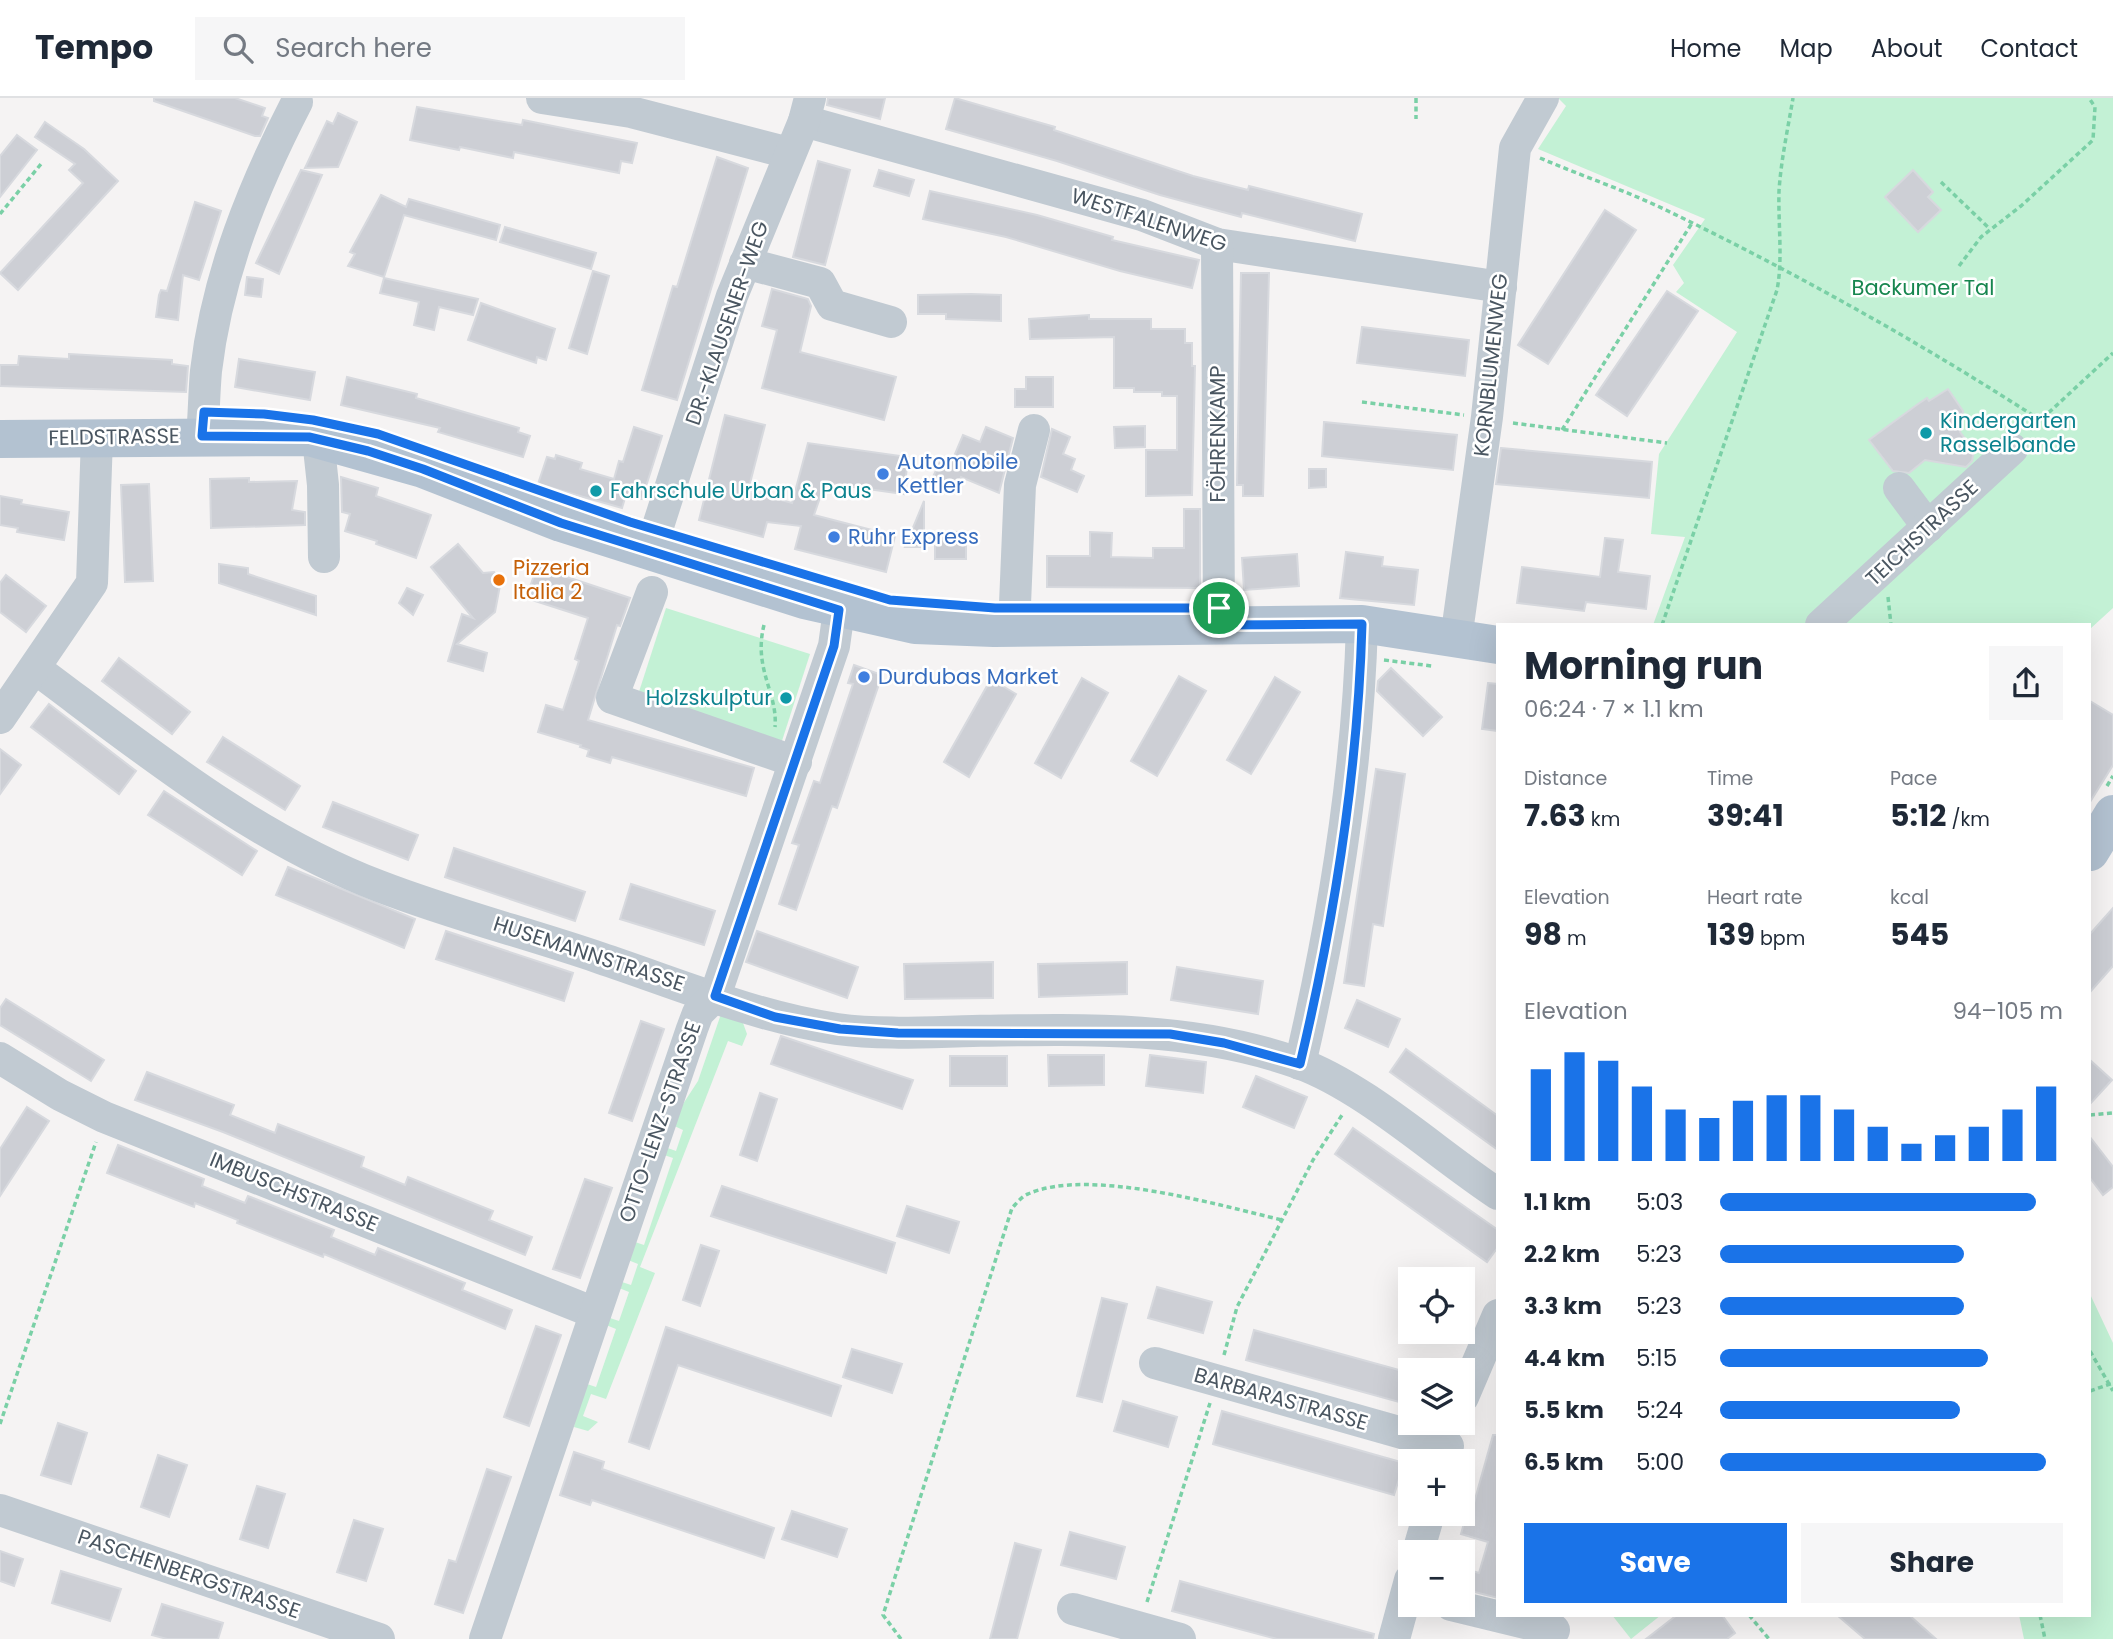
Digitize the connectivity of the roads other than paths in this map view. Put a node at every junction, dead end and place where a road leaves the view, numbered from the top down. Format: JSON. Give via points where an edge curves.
{"nodes":[{"id":1,"x":542,"y":98,"type":"edge"},
{"id":2,"x":1543,"y":98,"type":"edge"},
{"id":3,"x":298,"y":99,"type":"edge"},
{"id":4,"x":807,"y":110,"type":"edge"},
{"id":5,"x":789,"y":153,"type":"junction"},
{"id":6,"x":1217,"y":244,"type":"junction"},
{"id":7,"x":745,"y":263,"type":"junction"},
{"id":8,"x":1501,"y":287,"type":"junction"},
{"id":9,"x":891,"y":322,"type":"dead end"},
{"id":10,"x":1034,"y":430,"type":"dead end"},
{"id":11,"x":97,"y":436,"type":"junction"},
{"id":12,"x":202,"y":436,"type":"junction"},
{"id":13,"x":0,"y":439,"type":"edge"},
{"id":14,"x":318,"y":439,"type":"junction"},
{"id":15,"x":2012,"y":449,"type":"road end"},
{"id":16,"x":1899,"y":488,"type":"dead end"},
{"id":17,"x":1928,"y":527,"type":"junction"},
{"id":18,"x":650,"y":551,"type":"junction"},
{"id":19,"x":324,"y":557,"type":"dead end"},
{"id":20,"x":652,"y":592,"type":"dead end"},
{"id":21,"x":839,"y":610,"type":"junction"},
{"id":22,"x":1823,"y":623,"type":"edge"},
{"id":23,"x":1362,"y":624,"type":"junction"},
{"id":24,"x":1219,"y":625,"type":"junction"},
{"id":25,"x":1014,"y":628,"type":"junction"},
{"id":26,"x":1496,"y":645,"type":"edge"},
{"id":27,"x":1447,"y":653,"type":"junction"},
{"id":28,"x":36,"y":669,"type":"junction"},
{"id":29,"x":0,"y":718,"type":"edge"},
{"id":30,"x":784,"y":757,"type":"junction"},
{"id":31,"x":2113,"y":814,"type":"edge"},
{"id":32,"x":2091,"y":850,"type":"edge"},
{"id":33,"x":715,"y":996,"type":"junction"},
{"id":34,"x":0,"y":1058,"type":"edge"},
{"id":35,"x":1300,"y":1064,"type":"junction"},
{"id":36,"x":1496,"y":1193,"type":"edge"},
{"id":37,"x":595,"y":1313,"type":"junction"},
{"id":38,"x":1496,"y":1320,"type":"edge"},
{"id":39,"x":1155,"y":1363,"type":"dead end"},
{"id":40,"x":1475,"y":1369,"type":"edge"},
{"id":41,"x":1449,"y":1443,"type":"edge"},
{"id":42,"x":0,"y":1510,"type":"edge"},
{"id":43,"x":1073,"y":1609,"type":"dead end"},
{"id":44,"x":1475,"y":1611,"type":"edge"},
{"id":45,"x":1496,"y":1616,"type":"edge"},
{"id":46,"x":1401,"y":1617,"type":"edge"},
{"id":47,"x":1500,"y":1617,"type":"edge"},
{"id":48,"x":1554,"y":1630,"type":"dead end"},
{"id":49,"x":379,"y":1639,"type":"edge"},
{"id":50,"x":485,"y":1639,"type":"edge"},
{"id":51,"x":1180,"y":1639,"type":"edge"},
{"id":52,"x":1394,"y":1639,"type":"edge"}],
"edges":[{"from":1,"to":5,"type":"street","via":[[631,112]]},
{"from":2,"to":8,"type":"street","name":"KORNBLUMENWEG","via":[[1515,148]]},
{"from":3,"to":12,"type":"street","via":[[261,175],[232,256],[208,358]]},
{"from":4,"to":5,"type":"street","name":"DR.-KLAUSENER-WEG"},
{"from":4,"to":6,"type":"street","name":"WESTFALENWEG","via":[[1142,215]]},
{"from":5,"to":7,"type":"street","name":"DR.-KLAUSENER-WEG"},
{"from":6,"to":8,"type":"street","name":"WESTFALENWEG"},
{"from":6,"to":24,"type":"street","name":"FÖHRENKAMP"},
{"from":7,"to":9,"type":"street","via":[[820,283],[832,305]]},
{"from":7,"to":18,"type":"street","name":"DR.-KLAUSENER-WEG"},
{"from":8,"to":27,"type":"street","name":"KORNBLUMENWEG"},
{"from":10,"to":25,"type":"street","via":[[1020,485]]},
{"from":11,"to":12,"type":"main road","name":"FELDSTRASSE"},
{"from":11,"to":13,"type":"main road","name":"FELDSTRASSE"},
{"from":11,"to":28,"type":"street","via":[[92,583]]},
{"from":12,"to":14,"type":"main road","name":"FELDSTRASSE"},
{"from":14,"to":18,"type":"main road","name":"FELDSTRASSE","via":[[423,469],[561,523]]},
{"from":14,"to":19,"type":"street"},
{"from":15,"to":17,"type":"street","name":"TEICHSTRASSE"},
{"from":16,"to":17,"type":"street"},
{"from":17,"to":22,"type":"street","name":"TEICHSTRASSE"},
{"from":18,"to":21,"type":"main road","name":"FELDSTRASSE"},
{"from":20,"to":30,"type":"street","via":[[612,698]]},
{"from":21,"to":25,"type":"main road","name":"FELDSTRASSE","via":[[915,625]]},
{"from":21,"to":30,"type":"street","name":"OTTO-LENZ-STRASSE","via":[[834,646]]},
{"from":23,"to":24,"type":"main road","name":"FELDSTRASSE"},
{"from":23,"to":27,"type":"main road","name":"FELDSTRASSE"},
{"from":23,"to":35,"type":"street","via":[[1343,825],[1316,996]]},
{"from":24,"to":25,"type":"main road","name":"FELDSTRASSE"},
{"from":26,"to":27,"type":"main road","name":"FELDSTRASSE"},
{"from":28,"to":29,"type":"street"},
{"from":28,"to":33,"type":"street","name":"HUSEMANNSTRASSE","via":[[211,798],[302,851],[379,886]]},
{"from":30,"to":33,"type":"street","name":"OTTO-LENZ-STRASSE"},
{"from":31,"to":32,"type":"main road"},
{"from":33,"to":35,"type":"street","name":"HUSEMANNSTRASSE","via":[[775,1017],[840,1029],[1170,1034]]},
{"from":33,"to":37,"type":"street","name":"OTTO-LENZ-STRASSE","via":[[698,1013]]},
{"from":34,"to":37,"type":"street","name":"IMBUSCHSTRASSE","via":[[104,1117]]},
{"from":35,"to":36,"type":"street","name":"HUSEMANNSTRASSE","via":[[1382,1111]]},
{"from":37,"to":50,"type":"street","name":"OTTO-LENZ-STRASSE"},
{"from":38,"to":40,"type":"street"},
{"from":39,"to":41,"type":"street","name":"BARBARASTRASSE"},
{"from":42,"to":49,"type":"street","name":"PASCHENBERGSTRASSE"},
{"from":43,"to":51,"type":"street"},
{"from":44,"to":45,"type":"street"},
{"from":46,"to":52,"type":"street"},
{"from":47,"to":48,"type":"street"}]}
